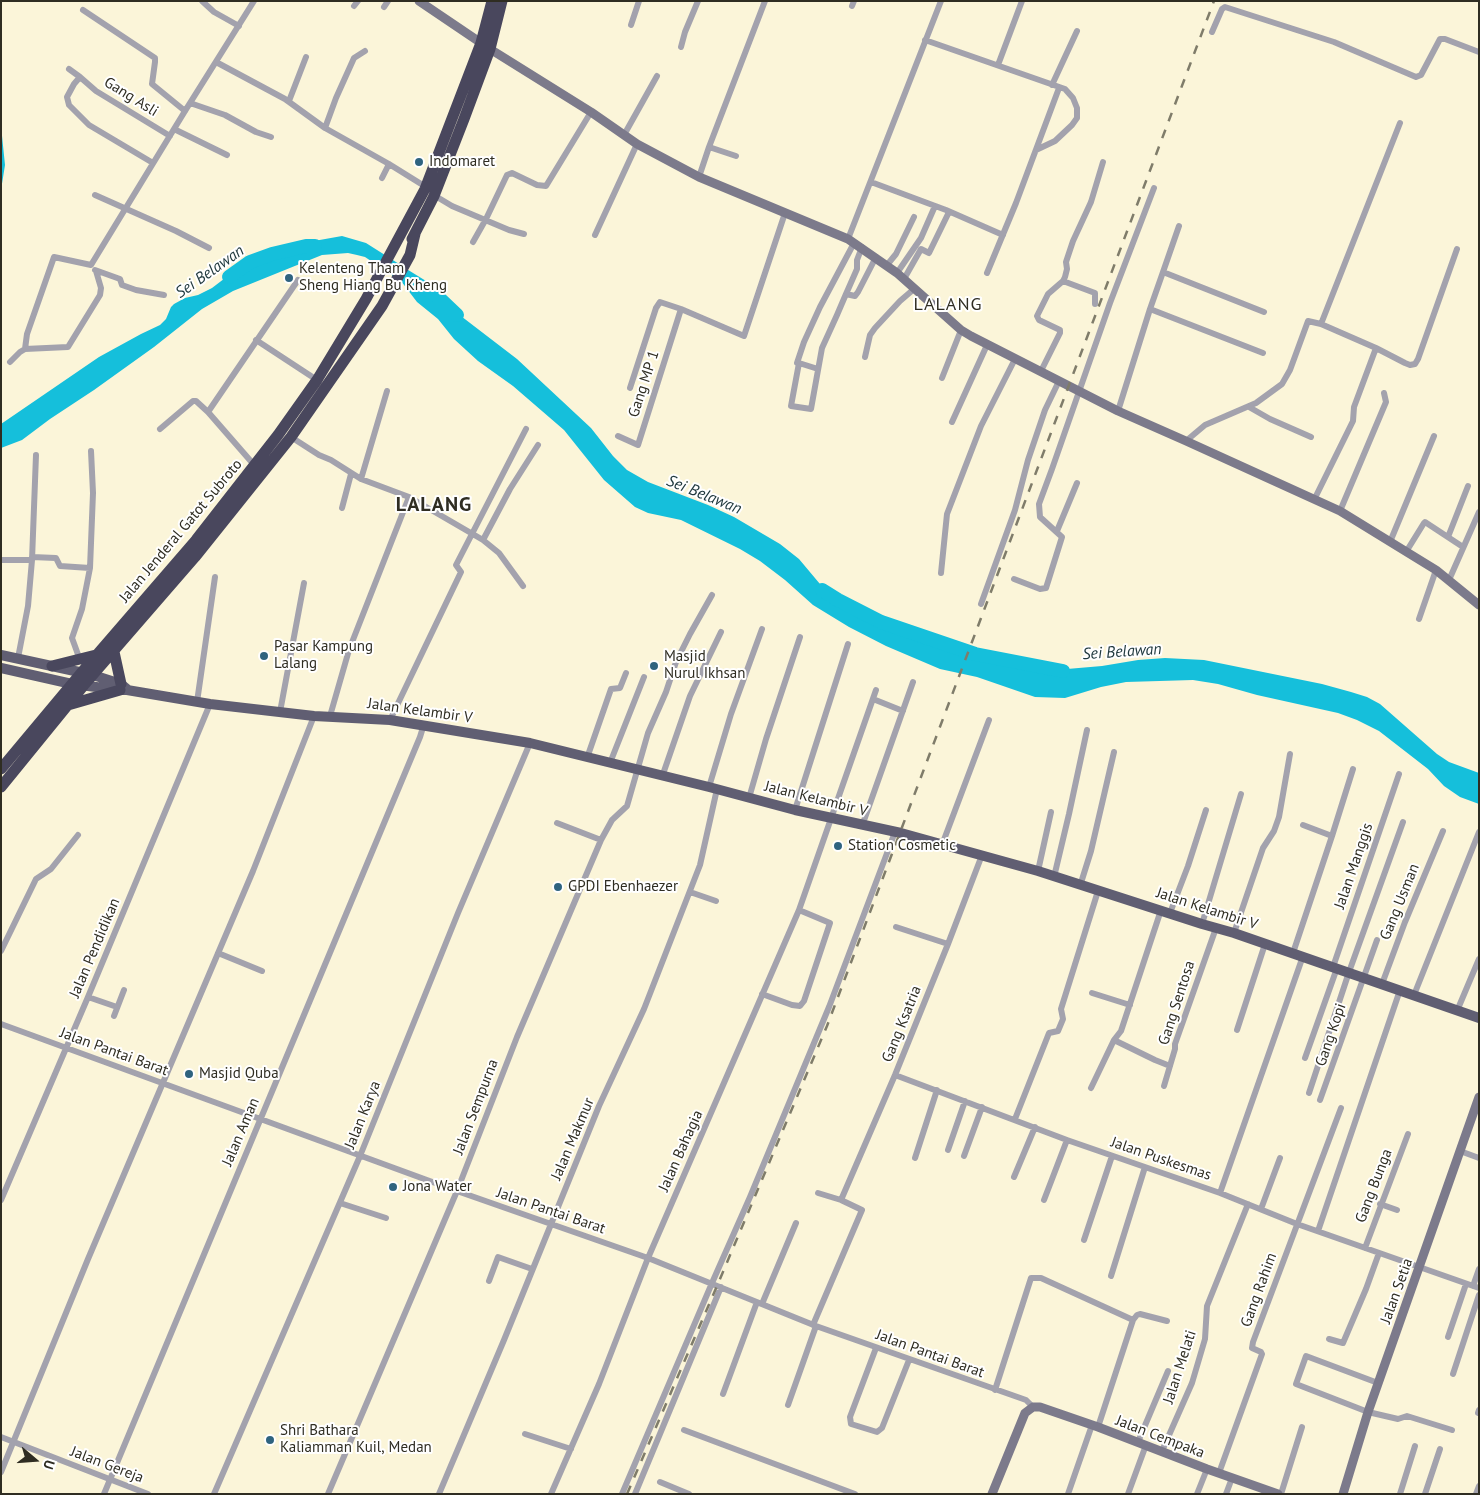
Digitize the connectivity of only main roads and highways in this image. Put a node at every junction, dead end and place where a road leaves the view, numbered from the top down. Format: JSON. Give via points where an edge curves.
{"nodes":[{"id":1,"x":492,"y":1,"type":"edge"},
{"id":2,"x":502,"y":1,"type":"edge"},
{"id":3,"x":486,"y":46,"type":"junction"},
{"id":4,"x":428,"y":191,"type":"junction"},
{"id":5,"x":404,"y":249,"type":"junction"},
{"id":6,"x":375,"y":303,"type":"junction"},
{"id":7,"x":114,"y":652,"type":"junction"},
{"id":8,"x":1,"y":655,"type":"edge"},
{"id":9,"x":52,"y":666,"type":"joint"},
{"id":10,"x":81,"y":666,"type":"junction"},
{"id":11,"x":1,"y":668,"type":"edge"},
{"id":12,"x":94,"y":675,"type":"junction"},
{"id":13,"x":72,"y":684,"type":"junction"},
{"id":14,"x":84,"y":685,"type":"junction"},
{"id":15,"x":123,"y":688,"type":"junction"},
{"id":16,"x":68,"y":705,"type":"junction"},
{"id":17,"x":1,"y":769,"type":"edge"},
{"id":18,"x":1,"y":786,"type":"edge"},
{"id":19,"x":1479,"y":1018,"type":"edge"}],
"edges":[{"from":1,"to":3,"type":"highway"},
{"from":2,"to":3,"type":"highway"},
{"from":3,"to":4,"type":"highway"},
{"from":4,"to":5,"type":"highway"},
{"from":4,"to":5,"type":"highway","via":[[415,234]]},
{"from":5,"to":6,"type":"highway"},
{"from":6,"to":7,"type":"highway","name":"Jalan Jenderal Gatot Subroto","via":[[366,327],[290,437],[195,557]]},
{"from":6,"to":10,"type":"highway","name":"Jalan Jenderal Gatot Subroto","via":[[196,540],[97,655]]},
{"from":7,"to":12,"type":"highway","name":"Jalan Jenderal Gatot Subroto"},
{"from":7,"to":15,"type":"highway"},
{"from":8,"to":9,"type":"main road"},
{"from":9,"to":10,"type":"highway"},
{"from":10,"to":12,"type":"main road","name":"Jalan Kelambir V"},
{"from":10,"to":13,"type":"highway"},
{"from":11,"to":13,"type":"main road","name":"Jalan Kelambir V"},
{"from":12,"to":14,"type":"highway","name":"Jalan Jenderal Gatot Subroto"},
{"from":12,"to":15,"type":"main road","name":"Jalan Kelambir V"},
{"from":13,"to":14,"type":"main road","name":"Jalan Kelambir V"},
{"from":13,"to":17,"type":"highway"},
{"from":14,"to":15,"type":"main road","name":"Jalan Kelambir V"},
{"from":14,"to":16,"type":"highway","name":"Jalan Jenderal Gatot Subroto"},
{"from":15,"to":16,"type":"highway"},
{"from":15,"to":19,"type":"main road","name":"Jalan Kelambir V","via":[[210,704],[424,724],[530,743],[637,769],[895,832],[1038,871],[1234,933]]},
{"from":16,"to":18,"type":"highway","name":"Jalan Jenderal Gatot Subroto"}]}
